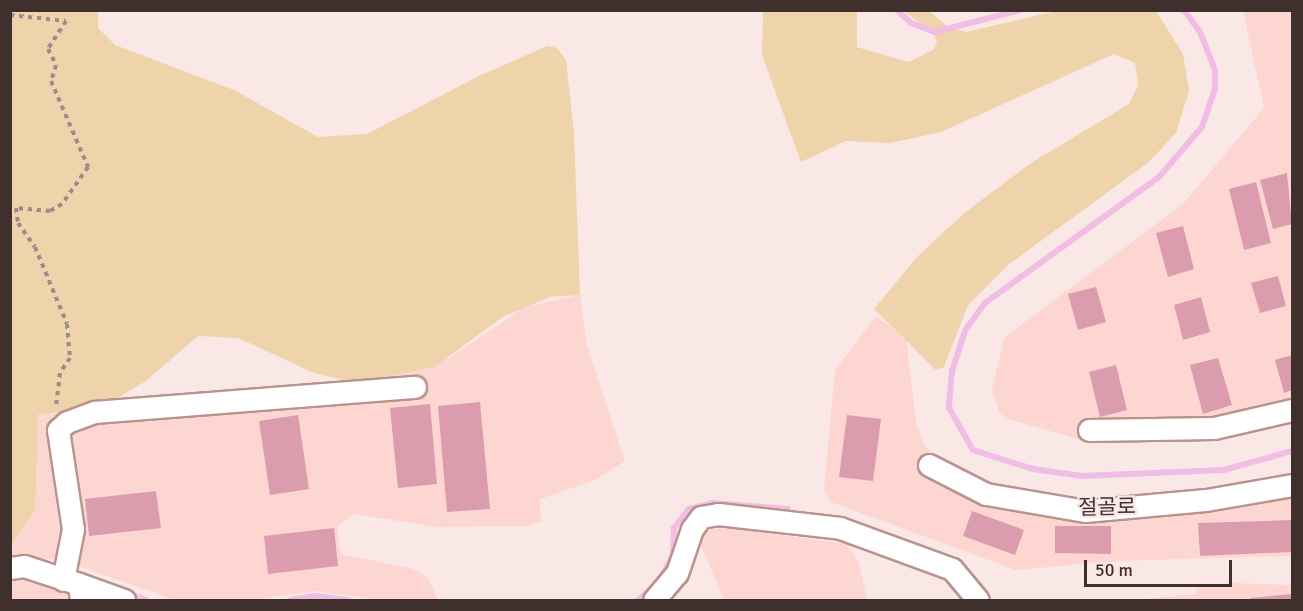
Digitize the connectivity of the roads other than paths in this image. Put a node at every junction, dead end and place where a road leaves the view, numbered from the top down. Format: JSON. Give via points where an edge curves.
{"nodes":[{"id":1,"x":415,"y":387,"type":"dead end"},
{"id":2,"x":1293,"y":410,"type":"edge"},
{"id":3,"x":1089,"y":430,"type":"dead end"},
{"id":4,"x":929,"y":465,"type":"dead end"},
{"id":5,"x":1293,"y":485,"type":"edge"},
{"id":6,"x":10,"y":568,"type":"edge"},
{"id":7,"x":74,"y":588,"type":"edge"},
{"id":8,"x":124,"y":600,"type":"edge"},
{"id":9,"x":654,"y":600,"type":"edge"},
{"id":10,"x":978,"y":600,"type":"edge"}],
"edges":[{"from":1,"to":7,"type":"lane","via":[[95,412],[58,430],[74,529]]},
{"from":2,"to":3,"type":"lane","via":[[1214,428]]},
{"from":4,"to":5,"type":"lane","name":"절골로","via":[[986,494],[1085,511],[1206,501]]},
{"from":6,"to":7,"type":"lane","via":[[24,566]]},
{"from":7,"to":8,"type":"lane"},
{"from":9,"to":10,"type":"lane","via":[[677,573],[701,517],[813,524],[952,569]]}]}
